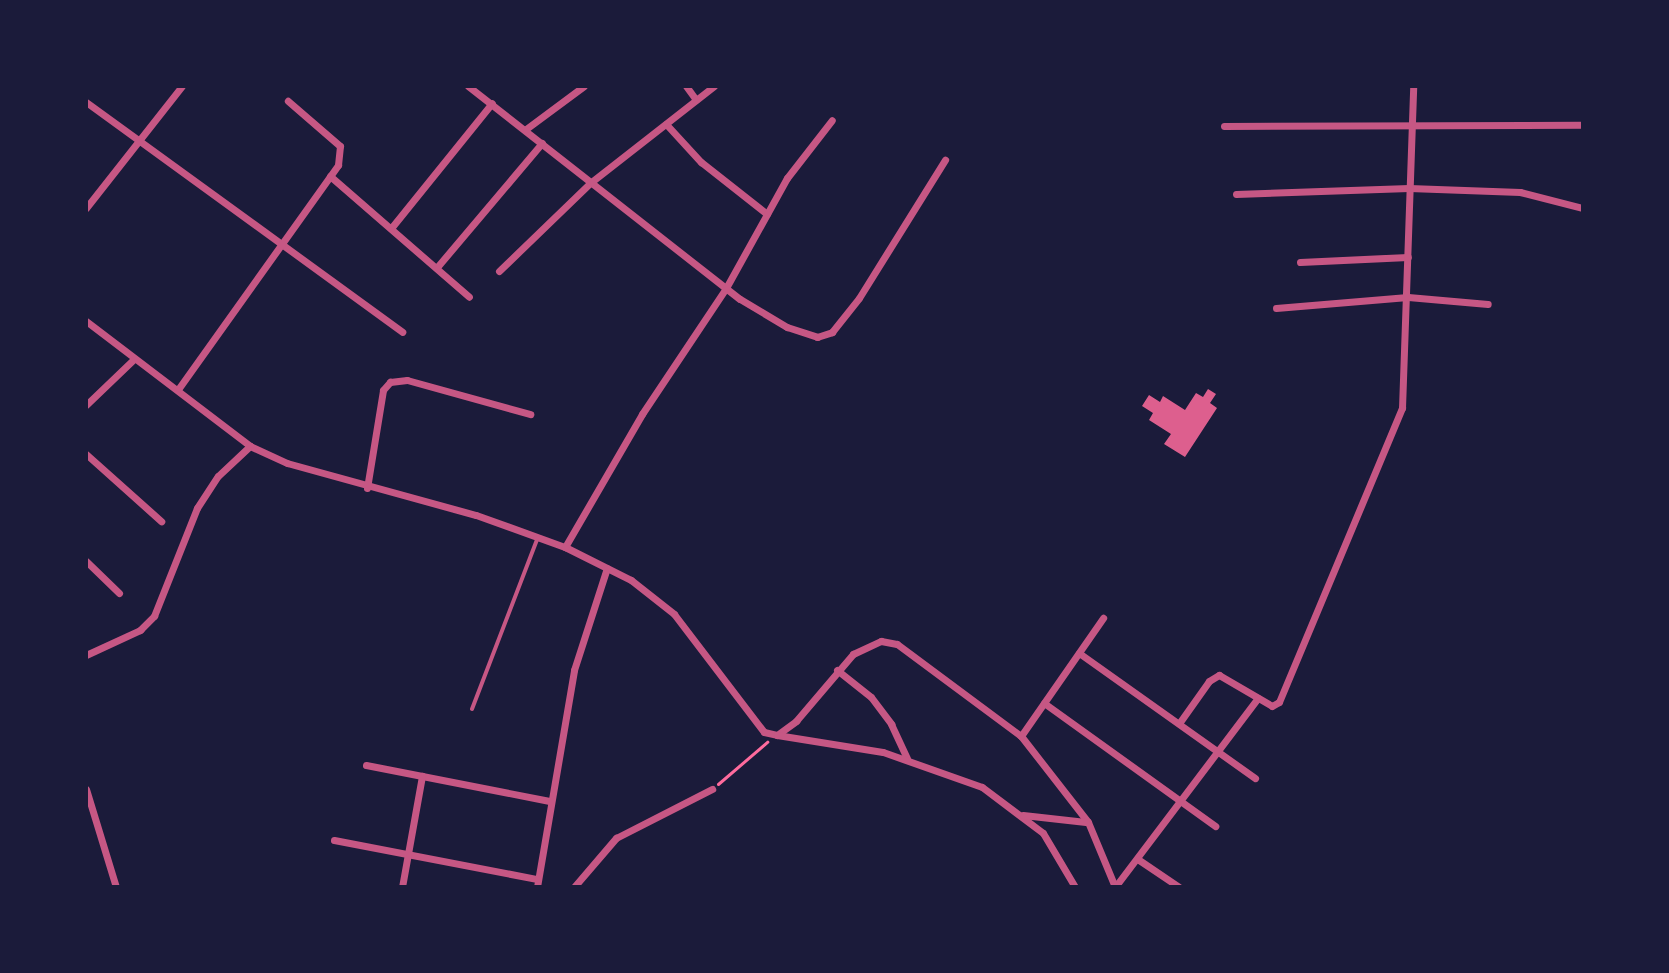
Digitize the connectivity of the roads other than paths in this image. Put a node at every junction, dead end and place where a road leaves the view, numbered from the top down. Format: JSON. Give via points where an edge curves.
{"nodes":[{"id":1,"x":182,"y":86,"type":"edge"},
{"id":2,"x":468,"y":86,"type":"edge"},
{"id":3,"x":584,"y":86,"type":"edge"},
{"id":4,"x":686,"y":86,"type":"edge"},
{"id":5,"x":714,"y":86,"type":"edge"},
{"id":6,"x":1413,"y":86,"type":"edge"},
{"id":7,"x":696,"y":100,"type":"junction"},
{"id":8,"x":288,"y":101,"type":"dead end"},
{"id":9,"x":86,"y":102,"type":"edge"},
{"id":10,"x":492,"y":103,"type":"junction"},
{"id":11,"x":832,"y":120,"type":"dead end"},
{"id":12,"x":666,"y":124,"type":"junction"},
{"id":13,"x":1412,"y":125,"type":"junction"},
{"id":14,"x":1583,"y":125,"type":"edge"},
{"id":15,"x":1224,"y":126,"type":"dead end"},
{"id":16,"x":526,"y":129,"type":"junction"},
{"id":17,"x":142,"y":143,"type":"junction"},
{"id":18,"x":542,"y":143,"type":"junction"},
{"id":19,"x":945,"y":160,"type":"dead end"},
{"id":20,"x":330,"y":176,"type":"junction"},
{"id":21,"x":590,"y":183,"type":"junction"},
{"id":22,"x":1409,"y":188,"type":"junction"},
{"id":23,"x":1236,"y":194,"type":"dead end"},
{"id":24,"x":86,"y":208,"type":"edge"},
{"id":25,"x":1583,"y":208,"type":"edge"},
{"id":26,"x":767,"y":214,"type":"junction"},
{"id":27,"x":392,"y":227,"type":"junction"},
{"id":28,"x":279,"y":243,"type":"junction"},
{"id":29,"x":1408,"y":257,"type":"junction"},
{"id":30,"x":1300,"y":262,"type":"dead end"},
{"id":31,"x":438,"y":266,"type":"junction"},
{"id":32,"x":499,"y":271,"type":"dead end"},
{"id":33,"x":726,"y":288,"type":"junction"},
{"id":34,"x":469,"y":297,"type":"dead end"},
{"id":35,"x":1408,"y":297,"type":"junction"},
{"id":36,"x":1488,"y":304,"type":"dead end"},
{"id":37,"x":1276,"y":308,"type":"dead end"},
{"id":38,"x":86,"y":321,"type":"edge"},
{"id":39,"x":402,"y":332,"type":"dead end"},
{"id":40,"x":133,"y":360,"type":"junction"},
{"id":41,"x":179,"y":388,"type":"junction"},
{"id":42,"x":86,"y":405,"type":"edge"},
{"id":43,"x":530,"y":414,"type":"dead end"},
{"id":44,"x":250,"y":446,"type":"junction"},
{"id":45,"x":86,"y":454,"type":"edge"},
{"id":46,"x":367,"y":488,"type":"junction"},
{"id":47,"x":161,"y":521,"type":"dead end"},
{"id":48,"x":538,"y":537,"type":"junction"},
{"id":49,"x":565,"y":547,"type":"junction"},
{"id":50,"x":86,"y":561,"type":"edge"},
{"id":51,"x":607,"y":568,"type":"junction"},
{"id":52,"x":119,"y":593,"type":"dead end"},
{"id":53,"x":1103,"y":618,"type":"dead end"},
{"id":54,"x":1079,"y":653,"type":"junction"},
{"id":55,"x":86,"y":655,"type":"edge"},
{"id":56,"x":837,"y":670,"type":"junction"},
{"id":57,"x":1258,"y":698,"type":"junction"},
{"id":58,"x":1044,"y":703,"type":"junction"},
{"id":59,"x":472,"y":709,"type":"dead end"},
{"id":60,"x":1180,"y":722,"type":"junction"},
{"id":61,"x":777,"y":735,"type":"junction"},
{"id":62,"x":1021,"y":736,"type":"junction"},
{"id":63,"x":1220,"y":750,"type":"junction"},
{"id":64,"x":907,"y":759,"type":"junction"},
{"id":65,"x":366,"y":765,"type":"dead end"},
{"id":66,"x":422,"y":776,"type":"junction"},
{"id":67,"x":1255,"y":778,"type":"dead end"},
{"id":68,"x":86,"y":789,"type":"edge"},
{"id":69,"x":712,"y":789,"type":"road end"},
{"id":70,"x":550,"y":801,"type":"junction"},
{"id":71,"x":1182,"y":803,"type":"junction"},
{"id":72,"x":1021,"y":815,"type":"junction"},
{"id":73,"x":1088,"y":822,"type":"junction"},
{"id":74,"x":1215,"y":826,"type":"dead end"},
{"id":75,"x":334,"y":840,"type":"dead end"},
{"id":76,"x":408,"y":855,"type":"junction"},
{"id":77,"x":1139,"y":860,"type":"junction"},
{"id":78,"x":537,"y":883,"type":"edge"},
{"id":79,"x":116,"y":887,"type":"edge"},
{"id":80,"x":402,"y":887,"type":"edge"},
{"id":81,"x":574,"y":887,"type":"edge"},
{"id":82,"x":1075,"y":887,"type":"edge"},
{"id":83,"x":1115,"y":887,"type":"edge"},
{"id":84,"x":1179,"y":887,"type":"edge"}],
"edges":[{"from":1,"to":17,"type":"street"},
{"from":2,"to":10,"type":"street"},
{"from":3,"to":16,"type":"street"},
{"from":4,"to":7,"type":"street"},
{"from":5,"to":7,"type":"street"},
{"from":6,"to":13,"type":"street"},
{"from":7,"to":12,"type":"street"},
{"from":8,"to":20,"type":"street","via":[[340,146],[338,165]]},
{"from":9,"to":17,"type":"street"},
{"from":10,"to":16,"type":"street"},
{"from":10,"to":27,"type":"street"},
{"from":11,"to":26,"type":"street","via":[[810,143]]},
{"from":12,"to":21,"type":"street"},
{"from":12,"to":26,"type":"street","via":[[701,162]]},
{"from":13,"to":14,"type":"street"},
{"from":13,"to":15,"type":"street"},
{"from":13,"to":22,"type":"street"},
{"from":16,"to":18,"type":"street"},
{"from":17,"to":24,"type":"street"},
{"from":17,"to":28,"type":"street"},
{"from":18,"to":21,"type":"street"},
{"from":18,"to":31,"type":"street"},
{"from":19,"to":33,"type":"street","via":[[832,332],[817,337],[787,327]]},
{"from":20,"to":27,"type":"street"},
{"from":20,"to":28,"type":"street"},
{"from":21,"to":32,"type":"street"},
{"from":21,"to":33,"type":"street"},
{"from":22,"to":23,"type":"street"},
{"from":22,"to":25,"type":"street","via":[[1520,192]]},
{"from":22,"to":29,"type":"street"},
{"from":26,"to":33,"type":"street"},
{"from":27,"to":31,"type":"street"},
{"from":28,"to":39,"type":"street"},
{"from":28,"to":41,"type":"street"},
{"from":29,"to":30,"type":"street"},
{"from":29,"to":35,"type":"street"},
{"from":31,"to":34,"type":"street"},
{"from":33,"to":49,"type":"street","via":[[642,414]]},
{"from":35,"to":36,"type":"street"},
{"from":35,"to":37,"type":"street"},
{"from":35,"to":57,"type":"street","via":[[1402,408],[1293,678],[1279,702],[1272,706]]},
{"from":38,"to":40,"type":"street"},
{"from":40,"to":41,"type":"street"},
{"from":40,"to":42,"type":"street"},
{"from":41,"to":44,"type":"street"},
{"from":43,"to":46,"type":"street","via":[[407,380],[390,382],[383,390]]},
{"from":44,"to":46,"type":"street"},
{"from":44,"to":55,"type":"street","via":[[218,476],[197,508],[154,616],[140,630]]},
{"from":45,"to":47,"type":"street"},
{"from":46,"to":48,"type":"street","via":[[476,515]]},
{"from":48,"to":49,"type":"street"},
{"from":48,"to":59,"type":"lane"},
{"from":49,"to":51,"type":"street"},
{"from":50,"to":52,"type":"street"},
{"from":51,"to":61,"type":"street","via":[[674,614],[764,732]]},
{"from":51,"to":70,"type":"street","via":[[574,670]]},
{"from":53,"to":54,"type":"street"},
{"from":54,"to":58,"type":"street"},
{"from":54,"to":60,"type":"street"},
{"from":56,"to":61,"type":"street","via":[[796,721]]},
{"from":56,"to":62,"type":"street","via":[[865,647],[881,641],[897,644]]},
{"from":56,"to":64,"type":"street","via":[[871,697]]},
{"from":57,"to":60,"type":"street","via":[[1219,675]]},
{"from":57,"to":63,"type":"street"},
{"from":58,"to":62,"type":"street"},
{"from":58,"to":71,"type":"street"},
{"from":60,"to":63,"type":"street"},
{"from":61,"to":64,"type":"street"},
{"from":62,"to":73,"type":"street"},
{"from":63,"to":67,"type":"street"},
{"from":63,"to":71,"type":"street"},
{"from":64,"to":72,"type":"street","via":[[982,787]]},
{"from":65,"to":66,"type":"street"},
{"from":66,"to":70,"type":"street"},
{"from":66,"to":76,"type":"street"},
{"from":68,"to":79,"type":"street"},
{"from":69,"to":81,"type":"street","via":[[616,838]]},
{"from":70,"to":78,"type":"street"},
{"from":71,"to":74,"type":"street"},
{"from":71,"to":77,"type":"street"},
{"from":72,"to":73,"type":"street"},
{"from":72,"to":82,"type":"street","via":[[1043,833]]},
{"from":73,"to":83,"type":"street"},
{"from":75,"to":76,"type":"street"},
{"from":76,"to":78,"type":"street"},
{"from":76,"to":80,"type":"street"},
{"from":77,"to":83,"type":"street"},
{"from":77,"to":84,"type":"street"}]}
